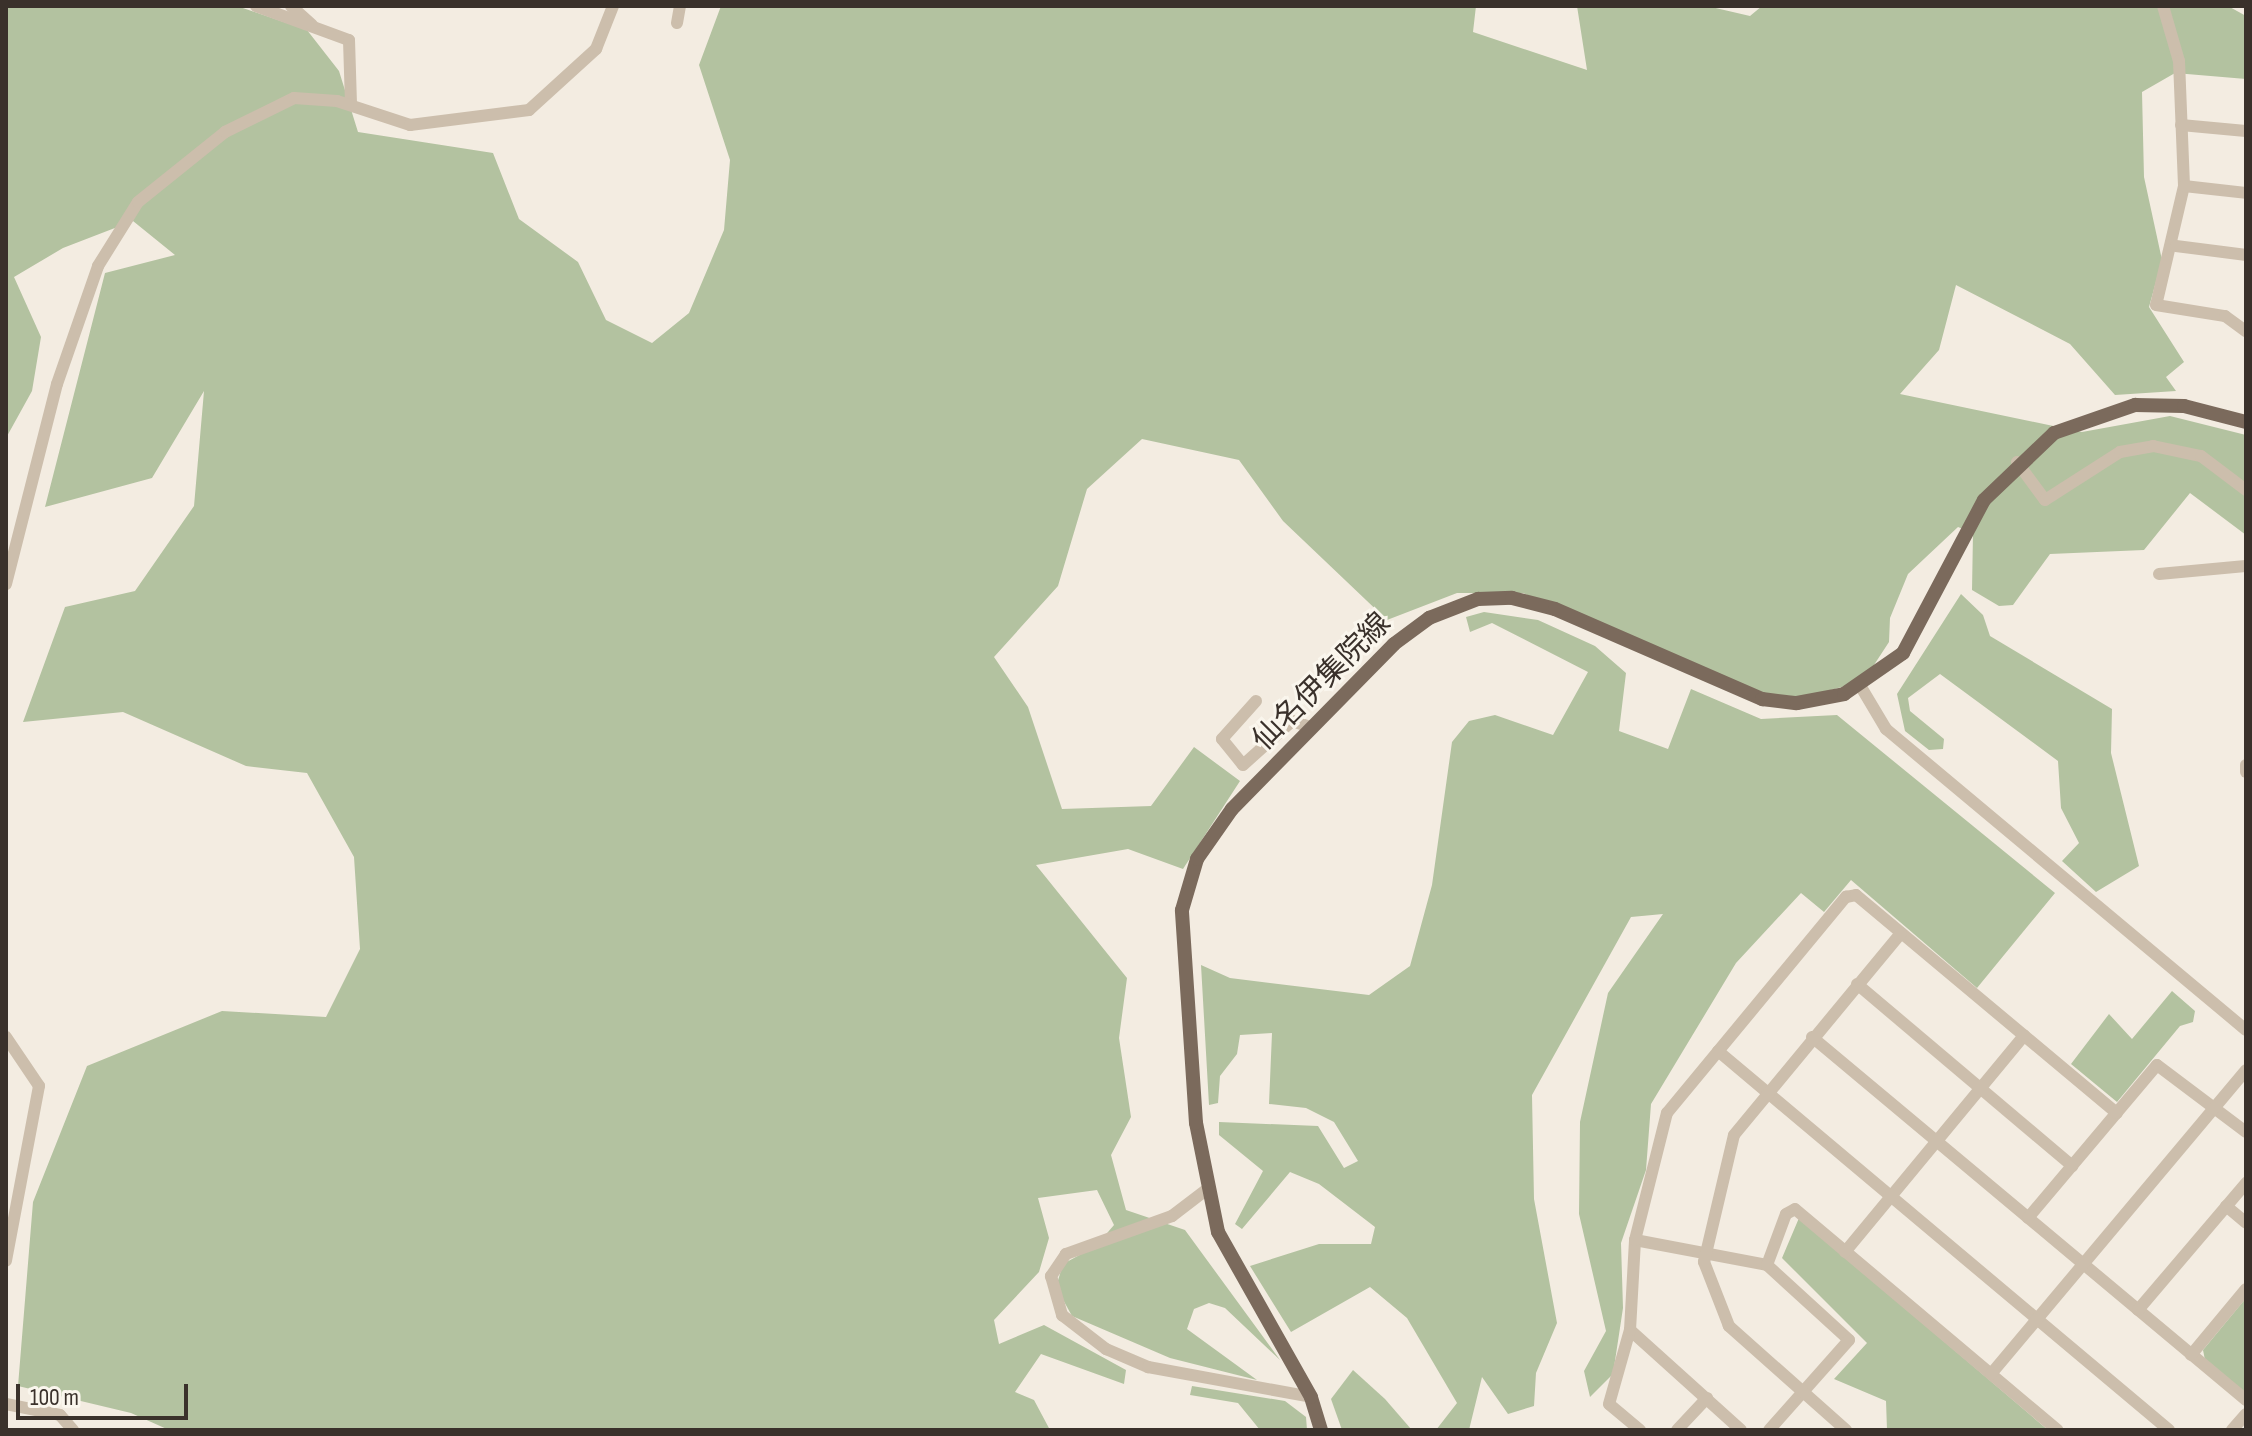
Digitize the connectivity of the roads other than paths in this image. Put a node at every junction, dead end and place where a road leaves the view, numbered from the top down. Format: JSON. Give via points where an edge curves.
{"nodes":[{"id":1,"x":256,"y":6,"type":"edge"},
{"id":2,"x":291,"y":6,"type":"edge"},
{"id":3,"x":613,"y":6,"type":"edge"},
{"id":4,"x":680,"y":6,"type":"edge"},
{"id":5,"x":2163,"y":6,"type":"edge"},
{"id":6,"x":677,"y":23,"type":"dead end"},
{"id":7,"x":318,"y":30,"type":"junction"},
{"id":8,"x":351,"y":104,"type":"junction"},
{"id":9,"x":2181,"y":125,"type":"junction"},
{"id":10,"x":2246,"y":131,"type":"edge"},
{"id":11,"x":2184,"y":186,"type":"junction"},
{"id":12,"x":2246,"y":193,"type":"edge"},
{"id":13,"x":2176,"y":246,"type":"junction"},
{"id":14,"x":2246,"y":255,"type":"edge"},
{"id":15,"x":2246,"y":331,"type":"edge"},
{"id":16,"x":2246,"y":422,"type":"edge"},
{"id":17,"x":2017,"y":462,"type":"junction"},
{"id":18,"x":2246,"y":490,"type":"edge"},
{"id":19,"x":2246,"y":566,"type":"edge"},
{"id":20,"x":2159,"y":574,"type":"dead end"},
{"id":21,"x":6,"y":584,"type":"edge"},
{"id":22,"x":1861,"y":687,"type":"junction"},
{"id":23,"x":1256,"y":701,"type":"dead end"},
{"id":24,"x":1311,"y":727,"type":"junction"},
{"id":25,"x":2246,"y":765,"type":"edge"},
{"id":26,"x":2246,"y":772,"type":"edge"},
{"id":27,"x":1901,"y":933,"type":"junction"},
{"id":28,"x":1857,"y":984,"type":"junction"},
{"id":29,"x":2246,"y":1030,"type":"edge"},
{"id":30,"x":2024,"y":1036,"type":"junction"},
{"id":31,"x":6,"y":1037,"type":"edge"},
{"id":32,"x":1812,"y":1037,"type":"junction"},
{"id":33,"x":1718,"y":1051,"type":"junction"},
{"id":34,"x":2246,"y":1070,"type":"edge"},
{"id":35,"x":1980,"y":1089,"type":"junction"},
{"id":36,"x":1765,"y":1092,"type":"junction"},
{"id":37,"x":2216,"y":1108,"type":"junction"},
{"id":38,"x":2117,"y":1113,"type":"junction"},
{"id":39,"x":2246,"y":1132,"type":"edge"},
{"id":40,"x":1936,"y":1142,"type":"junction"},
{"id":41,"x":2072,"y":1166,"type":"junction"},
{"id":42,"x":2246,"y":1183,"type":"edge"},
{"id":43,"x":1206,"y":1190,"type":"junction"},
{"id":44,"x":1890,"y":1198,"type":"junction"},
{"id":45,"x":2226,"y":1206,"type":"junction"},
{"id":46,"x":2028,"y":1218,"type":"junction"},
{"id":47,"x":2246,"y":1223,"type":"edge"},
{"id":48,"x":1635,"y":1240,"type":"junction"},
{"id":49,"x":1845,"y":1252,"type":"junction"},
{"id":50,"x":1705,"y":1254,"type":"junction"},
{"id":51,"x":6,"y":1261,"type":"edge"},
{"id":52,"x":1767,"y":1265,"type":"junction"},
{"id":53,"x":2084,"y":1265,"type":"junction"},
{"id":54,"x":2246,"y":1289,"type":"edge"},
{"id":55,"x":2138,"y":1310,"type":"junction"},
{"id":56,"x":2038,"y":1320,"type":"junction"},
{"id":57,"x":1630,"y":1330,"type":"junction"},
{"id":58,"x":2191,"y":1355,"type":"junction"},
{"id":59,"x":1991,"y":1374,"type":"junction"},
{"id":60,"x":1803,"y":1393,"type":"junction"},
{"id":61,"x":1311,"y":1397,"type":"junction"},
{"id":62,"x":1707,"y":1398,"type":"junction"},
{"id":63,"x":2246,"y":1400,"type":"edge"},
{"id":64,"x":6,"y":1404,"type":"edge"},
{"id":65,"x":2246,"y":1414,"type":"edge"},
{"id":66,"x":73,"y":1430,"type":"edge"},
{"id":67,"x":1321,"y":1430,"type":"edge"},
{"id":68,"x":1640,"y":1430,"type":"edge"},
{"id":69,"x":1677,"y":1430,"type":"edge"},
{"id":70,"x":1741,"y":1430,"type":"edge"},
{"id":71,"x":1769,"y":1430,"type":"edge"},
{"id":72,"x":1846,"y":1430,"type":"edge"},
{"id":73,"x":2057,"y":1430,"type":"edge"},
{"id":74,"x":2169,"y":1430,"type":"edge"},
{"id":75,"x":2232,"y":1430,"type":"edge"}],
"edges":[{"from":1,"to":7,"type":"street"},
{"from":2,"to":7,"type":"street"},
{"from":3,"to":8,"type":"street","via":[[596,49],[529,110],[410,125]]},
{"from":4,"to":6,"type":"street"},
{"from":5,"to":9,"type":"street","via":[[2179,61]]},
{"from":7,"to":8,"type":"street","via":[[349,40]]},
{"from":8,"to":21,"type":"street","via":[[316,98],[271,105],[138,202],[110,238],[57,384]]},
{"from":9,"to":10,"type":"street"},
{"from":9,"to":11,"type":"street"},
{"from":11,"to":12,"type":"street"},
{"from":11,"to":13,"type":"street"},
{"from":13,"to":14,"type":"street"},
{"from":13,"to":15,"type":"street","via":[[2156,305],[2225,316]]},
{"from":16,"to":17,"type":"main road","name":"仙名伊集院線","via":[[2184,406],[2135,405],[2082,418]]},
{"from":17,"to":18,"type":"street","via":[[2045,500],[2120,452],[2153,446],[2201,456]]},
{"from":17,"to":22,"type":"main road","name":"仙名伊集院線","via":[[1972,521],[1915,638]]},
{"from":19,"to":20,"type":"street","via":[[2171,568]]},
{"from":22,"to":24,"type":"main road","name":"仙名伊集院線","via":[[1815,701],[1762,699],[1555,609],[1494,597],[1446,609],[1410,630]]},
{"from":22,"to":29,"type":"street","via":[[1886,729]]},
{"from":23,"to":24,"type":"street","via":[[1222,739],[1243,765],[1292,721]]},
{"from":24,"to":43,"type":"main road","name":"仙名伊集院線","via":[[1219,824],[1185,892],[1182,957]]},
{"from":25,"to":26,"type":"street"},
{"from":27,"to":28,"type":"street"},
{"from":27,"to":30,"type":"street"},
{"from":27,"to":33,"type":"street","via":[[1856,895],[1846,897]]},
{"from":28,"to":32,"type":"street"},
{"from":28,"to":35,"type":"street"},
{"from":30,"to":35,"type":"street"},
{"from":30,"to":38,"type":"street"},
{"from":31,"to":51,"type":"street","via":[[39,1086]]},
{"from":32,"to":36,"type":"street"},
{"from":32,"to":40,"type":"street"},
{"from":33,"to":36,"type":"street"},
{"from":33,"to":48,"type":"street","via":[[1667,1113]]},
{"from":34,"to":37,"type":"street"},
{"from":35,"to":40,"type":"street"},
{"from":35,"to":41,"type":"street"},
{"from":36,"to":44,"type":"street"},
{"from":36,"to":50,"type":"street","via":[[1727,1151]]},
{"from":37,"to":38,"type":"street","via":[[2157,1065]]},
{"from":37,"to":39,"type":"street"},
{"from":37,"to":53,"type":"street"},
{"from":38,"to":41,"type":"street"},
{"from":40,"to":44,"type":"street"},
{"from":40,"to":46,"type":"street"},
{"from":41,"to":46,"type":"street"},
{"from":42,"to":45,"type":"street"},
{"from":43,"to":61,"type":"main road","name":"仙名伊集院線","via":[[1229,1257]]},
{"from":43,"to":61,"type":"street","via":[[1172,1216],[1066,1254],[1051,1276],[1062,1315],[1106,1349],[1148,1367]]},
{"from":44,"to":49,"type":"street"},
{"from":44,"to":56,"type":"street"},
{"from":45,"to":47,"type":"street"},
{"from":45,"to":55,"type":"street"},
{"from":46,"to":53,"type":"street"},
{"from":48,"to":50,"type":"street"},
{"from":48,"to":57,"type":"street"},
{"from":49,"to":52,"type":"street","via":[[1795,1209],[1786,1214]]},
{"from":49,"to":59,"type":"street"},
{"from":50,"to":52,"type":"street"},
{"from":50,"to":60,"type":"street","via":[[1718,1310]]},
{"from":52,"to":60,"type":"street","via":[[1849,1340]]},
{"from":53,"to":55,"type":"street"},
{"from":53,"to":56,"type":"street"},
{"from":54,"to":58,"type":"street"},
{"from":55,"to":58,"type":"street"},
{"from":56,"to":59,"type":"street"},
{"from":56,"to":74,"type":"street"},
{"from":57,"to":62,"type":"street"},
{"from":57,"to":68,"type":"street","via":[[1609,1404]]},
{"from":58,"to":63,"type":"street"},
{"from":59,"to":73,"type":"street"},
{"from":60,"to":71,"type":"street"},
{"from":60,"to":72,"type":"street"},
{"from":61,"to":67,"type":"main road","name":"仙名伊集院線"},
{"from":62,"to":69,"type":"street"},
{"from":62,"to":70,"type":"street"},
{"from":64,"to":66,"type":"street","via":[[60,1415]]},
{"from":65,"to":75,"type":"street"}]}
